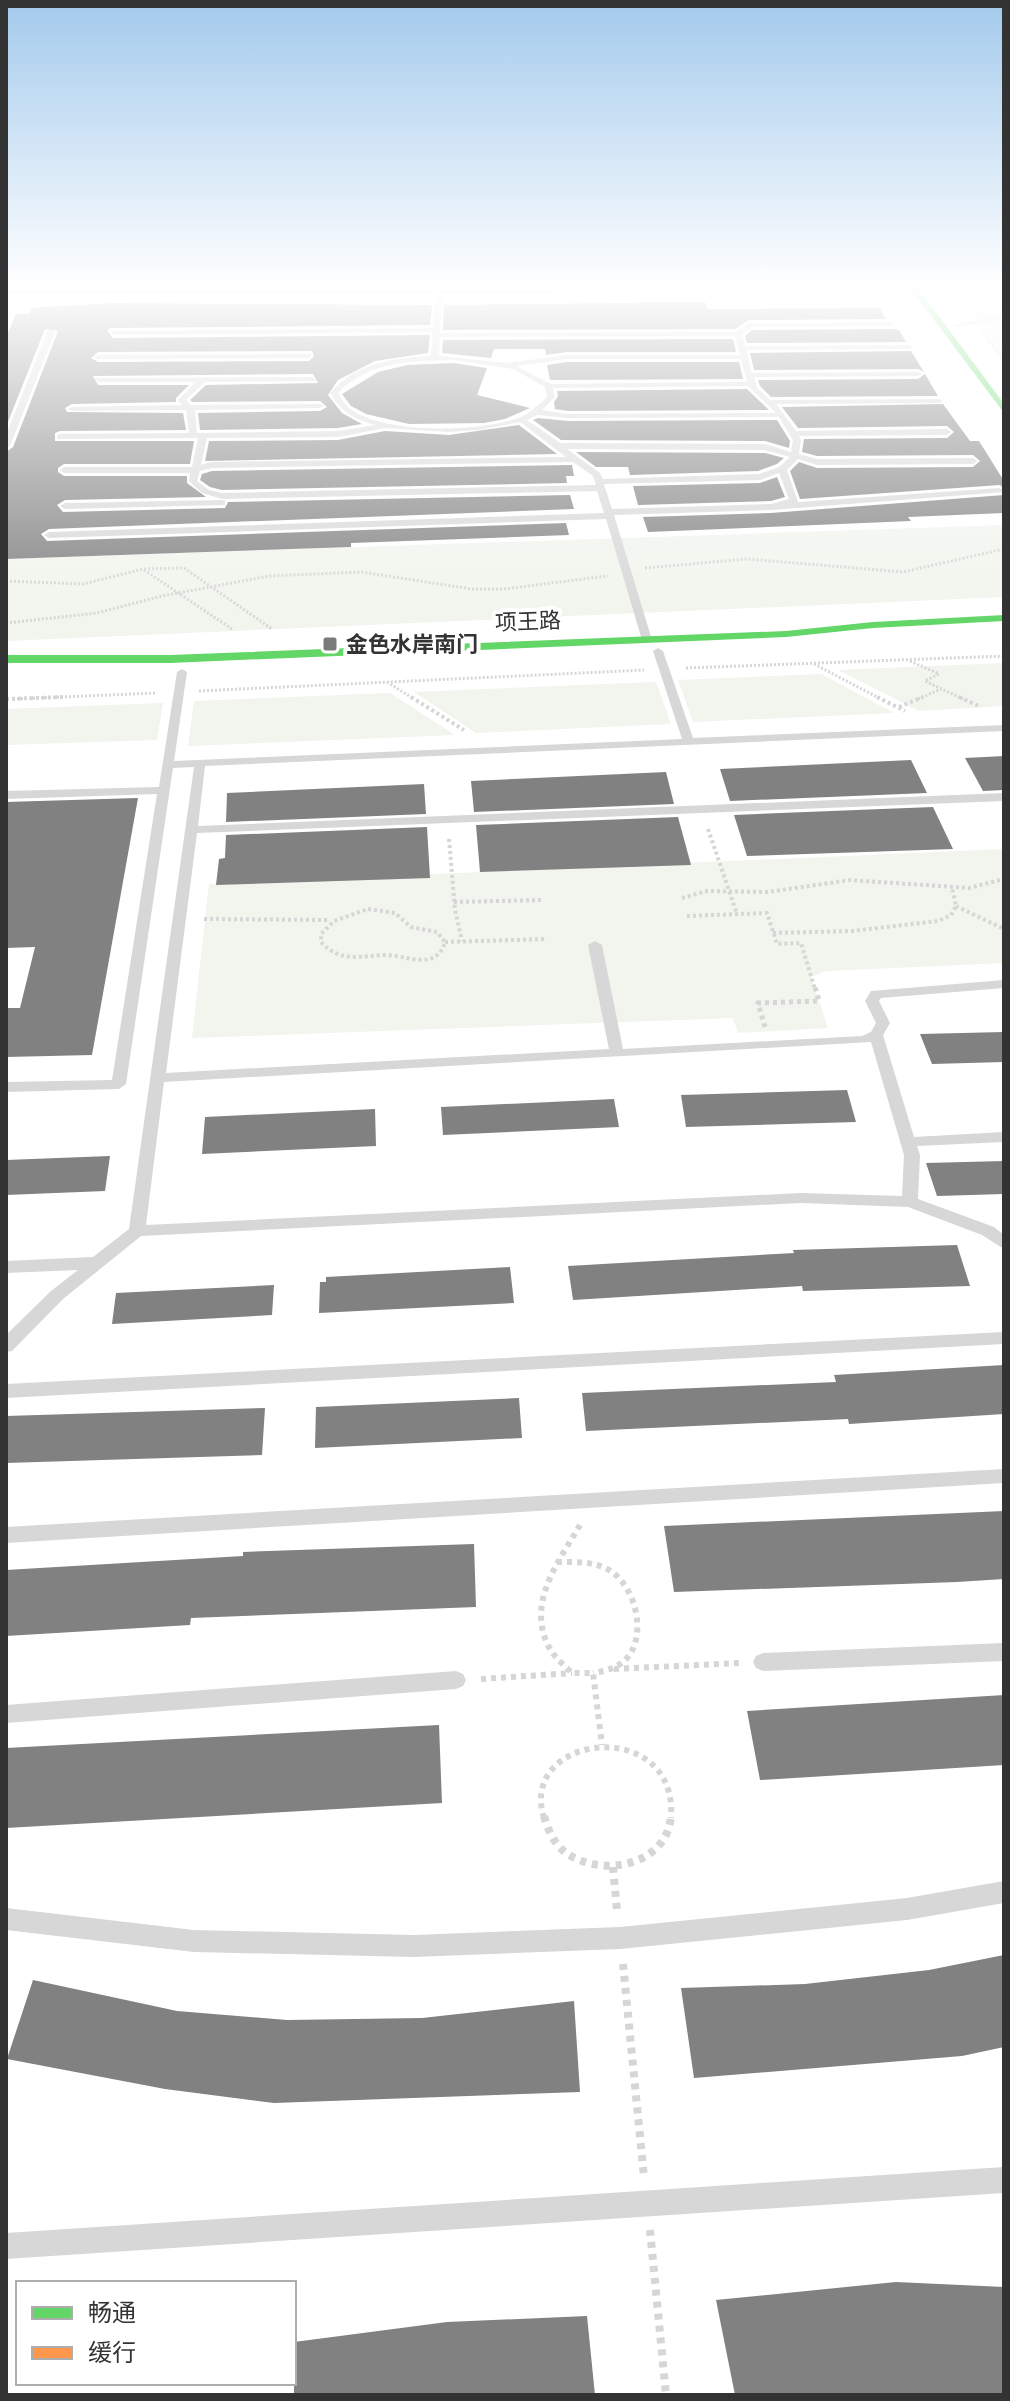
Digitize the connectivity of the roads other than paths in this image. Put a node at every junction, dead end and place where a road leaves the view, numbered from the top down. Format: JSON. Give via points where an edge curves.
{"nodes":[{"id":1,"x":25,"y":398,"type":"edge"},
{"id":2,"x":184,"y":398,"type":"edge"},
{"id":3,"x":335,"y":398,"type":"edge"},
{"id":4,"x":550,"y":398,"type":"edge"},
{"id":5,"x":763,"y":398,"type":"edge"},
{"id":6,"x":939,"y":401,"type":"dead end"},
{"id":7,"x":766,"y":402,"type":"junction"},
{"id":8,"x":320,"y":406,"type":"dead end"},
{"id":9,"x":187,"y":408,"type":"junction"},
{"id":10,"x":72,"y":409,"type":"dead end"},
{"id":11,"x":535,"y":412,"type":"junction"},
{"id":12,"x":19,"y":413,"type":"junction"},
{"id":13,"x":6,"y":414,"type":"edge"},
{"id":14,"x":782,"y":415,"type":"junction"},
{"id":15,"x":521,"y":419,"type":"junction"},
{"id":16,"x":388,"y":426,"type":"junction"},
{"id":17,"x":947,"y":432,"type":"dead end"},
{"id":18,"x":793,"y":434,"type":"junction"},
{"id":19,"x":198,"y":436,"type":"junction"},
{"id":20,"x":60,"y":437,"type":"dead end"},
{"id":21,"x":6,"y":446,"type":"edge"},
{"id":22,"x":557,"y":446,"type":"junction"},
{"id":23,"x":795,"y":456,"type":"junction"},
{"id":24,"x":575,"y":459,"type":"junction"},
{"id":25,"x":973,"y":461,"type":"dead end"},
{"id":26,"x":782,"y":469,"type":"junction"},
{"id":27,"x":64,"y":470,"type":"dead end"},
{"id":28,"x":195,"y":470,"type":"junction"},
{"id":29,"x":600,"y":485,"type":"junction"},
{"id":30,"x":1000,"y":491,"type":"dead end"},
{"id":31,"x":222,"y":499,"type":"junction"},
{"id":32,"x":65,"y":506,"type":"dead end"},
{"id":33,"x":771,"y":507,"type":"junction"},
{"id":34,"x":609,"y":514,"type":"junction"},
{"id":35,"x":217,"y":529,"type":"junction"},
{"id":36,"x":49,"y":535,"type":"dead end"},
{"id":37,"x":1004,"y":618,"type":"edge"},
{"id":38,"x":1004,"y":635,"type":"edge"},
{"id":39,"x":652,"y":645,"type":"junction"},
{"id":40,"x":6,"y":659,"type":"edge"},
{"id":41,"x":182,"y":672,"type":"junction"},
{"id":42,"x":60,"y":678,"type":"dead end"},
{"id":43,"x":1004,"y":728,"type":"edge"},
{"id":44,"x":689,"y":742,"type":"junction"},
{"id":45,"x":200,"y":763,"type":"junction"},
{"id":46,"x":168,"y":765,"type":"junction"},
{"id":47,"x":164,"y":790,"type":"junction"},
{"id":48,"x":6,"y":795,"type":"edge"},
{"id":49,"x":1004,"y":797,"type":"edge"},
{"id":50,"x":190,"y":830,"type":"junction"},
{"id":51,"x":595,"y":945,"type":"dead end"},
{"id":52,"x":1004,"y":984,"type":"edge"},
{"id":53,"x":876,"y":1035,"type":"junction"},
{"id":54,"x":617,"y":1054,"type":"junction"},
{"id":55,"x":157,"y":1078,"type":"junction"},
{"id":56,"x":6,"y":1087,"type":"edge"},
{"id":57,"x":1004,"y":1137,"type":"edge"},
{"id":58,"x":908,"y":1142,"type":"junction"},
{"id":59,"x":910,"y":1202,"type":"junction"},
{"id":60,"x":137,"y":1231,"type":"junction"},
{"id":61,"x":996,"y":1231,"type":"edge"},
{"id":62,"x":1004,"y":1243,"type":"edge"},
{"id":63,"x":96,"y":1263,"type":"junction"},
{"id":64,"x":6,"y":1267,"type":"edge"},
{"id":65,"x":1004,"y":1338,"type":"edge"},
{"id":66,"x":6,"y":1346,"type":"edge"},
{"id":67,"x":6,"y":1391,"type":"edge"},
{"id":68,"x":1004,"y":1476,"type":"edge"},
{"id":69,"x":6,"y":1535,"type":"edge"},
{"id":70,"x":1004,"y":1652,"type":"edge"},
{"id":71,"x":763,"y":1662,"type":"road end"},
{"id":72,"x":456,"y":1680,"type":"road end"},
{"id":73,"x":6,"y":1714,"type":"edge"},
{"id":74,"x":1004,"y":1892,"type":"edge"},
{"id":75,"x":6,"y":1919,"type":"edge"},
{"id":76,"x":1004,"y":2180,"type":"edge"},
{"id":77,"x":6,"y":2246,"type":"edge"}],
"edges":[{"from":1,"to":12,"type":"lane"},
{"from":2,"to":9,"type":"lane"},
{"from":3,"to":16,"type":"lane","via":[[353,416]]},
{"from":4,"to":11,"type":"lane"},
{"from":5,"to":7,"type":"lane"},
{"from":6,"to":7,"type":"lane"},
{"from":7,"to":14,"type":"lane"},
{"from":8,"to":9,"type":"lane"},
{"from":9,"to":10,"type":"lane"},
{"from":9,"to":19,"type":"lane"},
{"from":11,"to":14,"type":"lane"},
{"from":11,"to":15,"type":"lane"},
{"from":12,"to":13,"type":"lane"},
{"from":12,"to":21,"type":"lane"},
{"from":14,"to":18,"type":"lane"},
{"from":15,"to":16,"type":"lane","via":[[453,430]]},
{"from":15,"to":22,"type":"lane"},
{"from":16,"to":19,"type":"lane","via":[[338,434]]},
{"from":17,"to":18,"type":"lane"},
{"from":18,"to":23,"type":"lane"},
{"from":19,"to":20,"type":"lane"},
{"from":19,"to":28,"type":"lane"},
{"from":22,"to":23,"type":"lane","via":[[765,447]]},
{"from":22,"to":24,"type":"lane"},
{"from":23,"to":25,"type":"lane","via":[[817,462]]},
{"from":23,"to":26,"type":"lane"},
{"from":24,"to":28,"type":"lane","via":[[211,465]]},
{"from":24,"to":29,"type":"lane","via":[[597,475]]},
{"from":26,"to":29,"type":"lane","via":[[760,477]]},
{"from":26,"to":33,"type":"lane","via":[[794,501]]},
{"from":27,"to":28,"type":"lane"},
{"from":28,"to":31,"type":"lane","via":[[197,487]]},
{"from":29,"to":31,"type":"lane"},
{"from":29,"to":34,"type":"lane"},
{"from":30,"to":33,"type":"lane"},
{"from":31,"to":32,"type":"lane"},
{"from":31,"to":35,"type":"lane"},
{"from":33,"to":34,"type":"lane"},
{"from":34,"to":35,"type":"lane"},
{"from":34,"to":39,"type":"lane"},
{"from":35,"to":36,"type":"lane"},
{"from":37,"to":39,"type":"street","name":"项王路"},
{"from":38,"to":39,"type":"street","name":"项王路"},
{"from":39,"to":40,"type":"street","name":"项王路"},
{"from":39,"to":41,"type":"street","name":"项王路"},
{"from":39,"to":44,"type":"lane"},
{"from":41,"to":42,"type":"street","name":"项王路"},
{"from":41,"to":46,"type":"lane"},
{"from":43,"to":44,"type":"lane"},
{"from":44,"to":45,"type":"lane"},
{"from":45,"to":46,"type":"lane"},
{"from":45,"to":50,"type":"lane"},
{"from":46,"to":47,"type":"lane"},
{"from":47,"to":48,"type":"lane"},
{"from":47,"to":56,"type":"lane","via":[[119,1084]]},
{"from":49,"to":50,"type":"lane"},
{"from":50,"to":55,"type":"lane"},
{"from":51,"to":54,"type":"lane"},
{"from":52,"to":53,"type":"lane","via":[[876,994],[872,1001],[883,1023]]},
{"from":53,"to":54,"type":"lane","via":[[864,1040]]},
{"from":53,"to":58,"type":"lane"},
{"from":54,"to":55,"type":"lane"},
{"from":55,"to":60,"type":"lane"},
{"from":57,"to":58,"type":"lane"},
{"from":58,"to":59,"type":"lane"},
{"from":59,"to":60,"type":"lane","via":[[801,1198]]},
{"from":59,"to":61,"type":"lane"},
{"from":60,"to":63,"type":"lane"},
{"from":61,"to":62,"type":"lane"},
{"from":63,"to":64,"type":"lane"},
{"from":63,"to":66,"type":"lane"},
{"from":65,"to":67,"type":"lane"},
{"from":68,"to":69,"type":"lane"},
{"from":70,"to":71,"type":"lane"},
{"from":72,"to":73,"type":"lane"},
{"from":74,"to":75,"type":"lane","via":[[907,1909],[620,1938],[414,1946],[194,1941]]},
{"from":76,"to":77,"type":"lane"}]}
